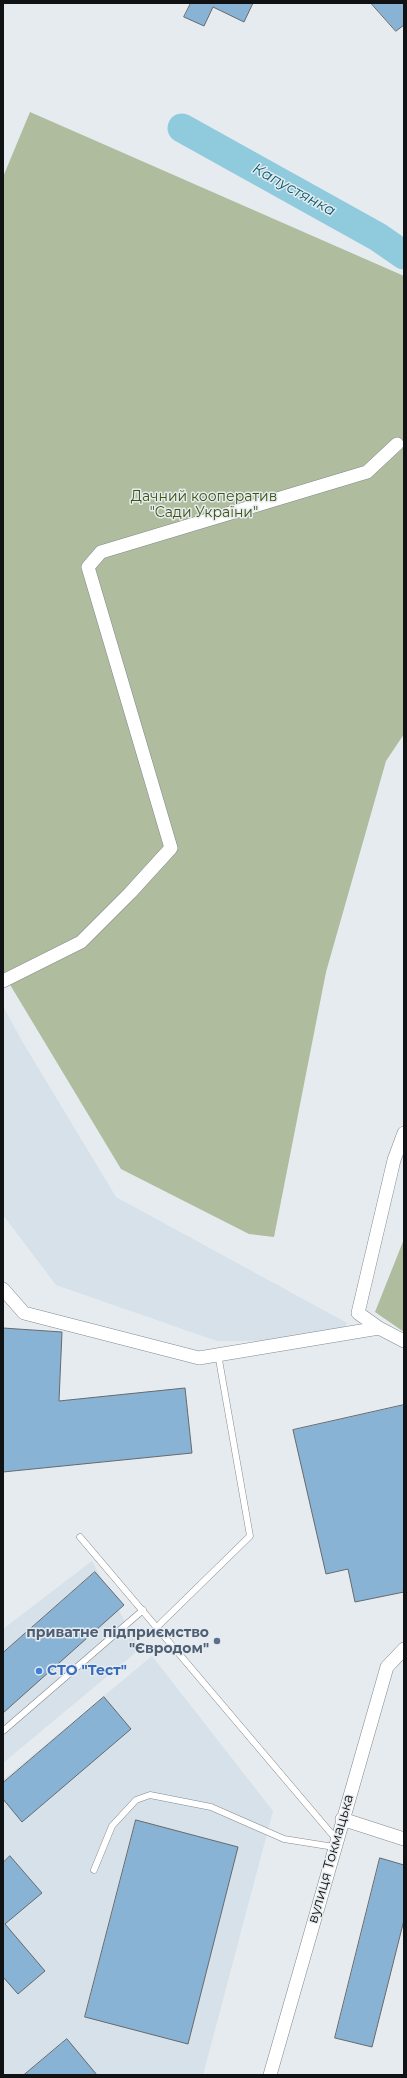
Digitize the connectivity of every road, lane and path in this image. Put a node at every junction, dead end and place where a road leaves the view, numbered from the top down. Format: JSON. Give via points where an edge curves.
{"nodes":[{"id":1,"x":397,"y":444,"type":"dead end"},
{"id":2,"x":3,"y":981,"type":"edge"},
{"id":3,"x":404,"y":1133,"type":"edge"},
{"id":4,"x":3,"y":1289,"type":"edge"},
{"id":5,"x":379,"y":1328,"type":"junction"},
{"id":6,"x":404,"y":1341,"type":"edge"},
{"id":7,"x":218,"y":1354,"type":"junction"},
{"id":8,"x":80,"y":1537,"type":"dead end"},
{"id":9,"x":143,"y":1610,"type":"junction"},
{"id":10,"x":157,"y":1627,"type":"junction"},
{"id":11,"x":404,"y":1649,"type":"edge"},
{"id":12,"x":3,"y":1731,"type":"edge"},
{"id":13,"x":342,"y":1819,"type":"junction"},
{"id":14,"x":404,"y":1839,"type":"edge"},
{"id":15,"x":335,"y":1843,"type":"junction"},
{"id":16,"x":94,"y":1870,"type":"dead end"},
{"id":17,"x":270,"y":2075,"type":"edge"}],
"edges":[{"from":1,"to":2,"type":"street","via":[[367,472],[101,552],[88,567],[171,848],[81,942]]},
{"from":3,"to":5,"type":"street","via":[[394,1160],[358,1314]]},
{"from":4,"to":7,"type":"street","via":[[24,1313],[199,1358]]},
{"from":5,"to":6,"type":"street"},
{"from":5,"to":7,"type":"street"},
{"from":7,"to":10,"type":"lane","via":[[250,1536]]},
{"from":8,"to":9,"type":"lane"},
{"from":9,"to":10,"type":"lane"},
{"from":9,"to":12,"type":"lane"},
{"from":10,"to":15,"type":"lane"},
{"from":11,"to":13,"type":"street","name":"вулиця Токмацька","via":[[387,1667]]},
{"from":13,"to":14,"type":"street"},
{"from":13,"to":15,"type":"street","name":"вулиця Токмацька"},
{"from":15,"to":16,"type":"lane","via":[[284,1839],[211,1807],[150,1795],[136,1800],[112,1826]]},
{"from":15,"to":17,"type":"street","name":"вулиця Токмацька"}]}
